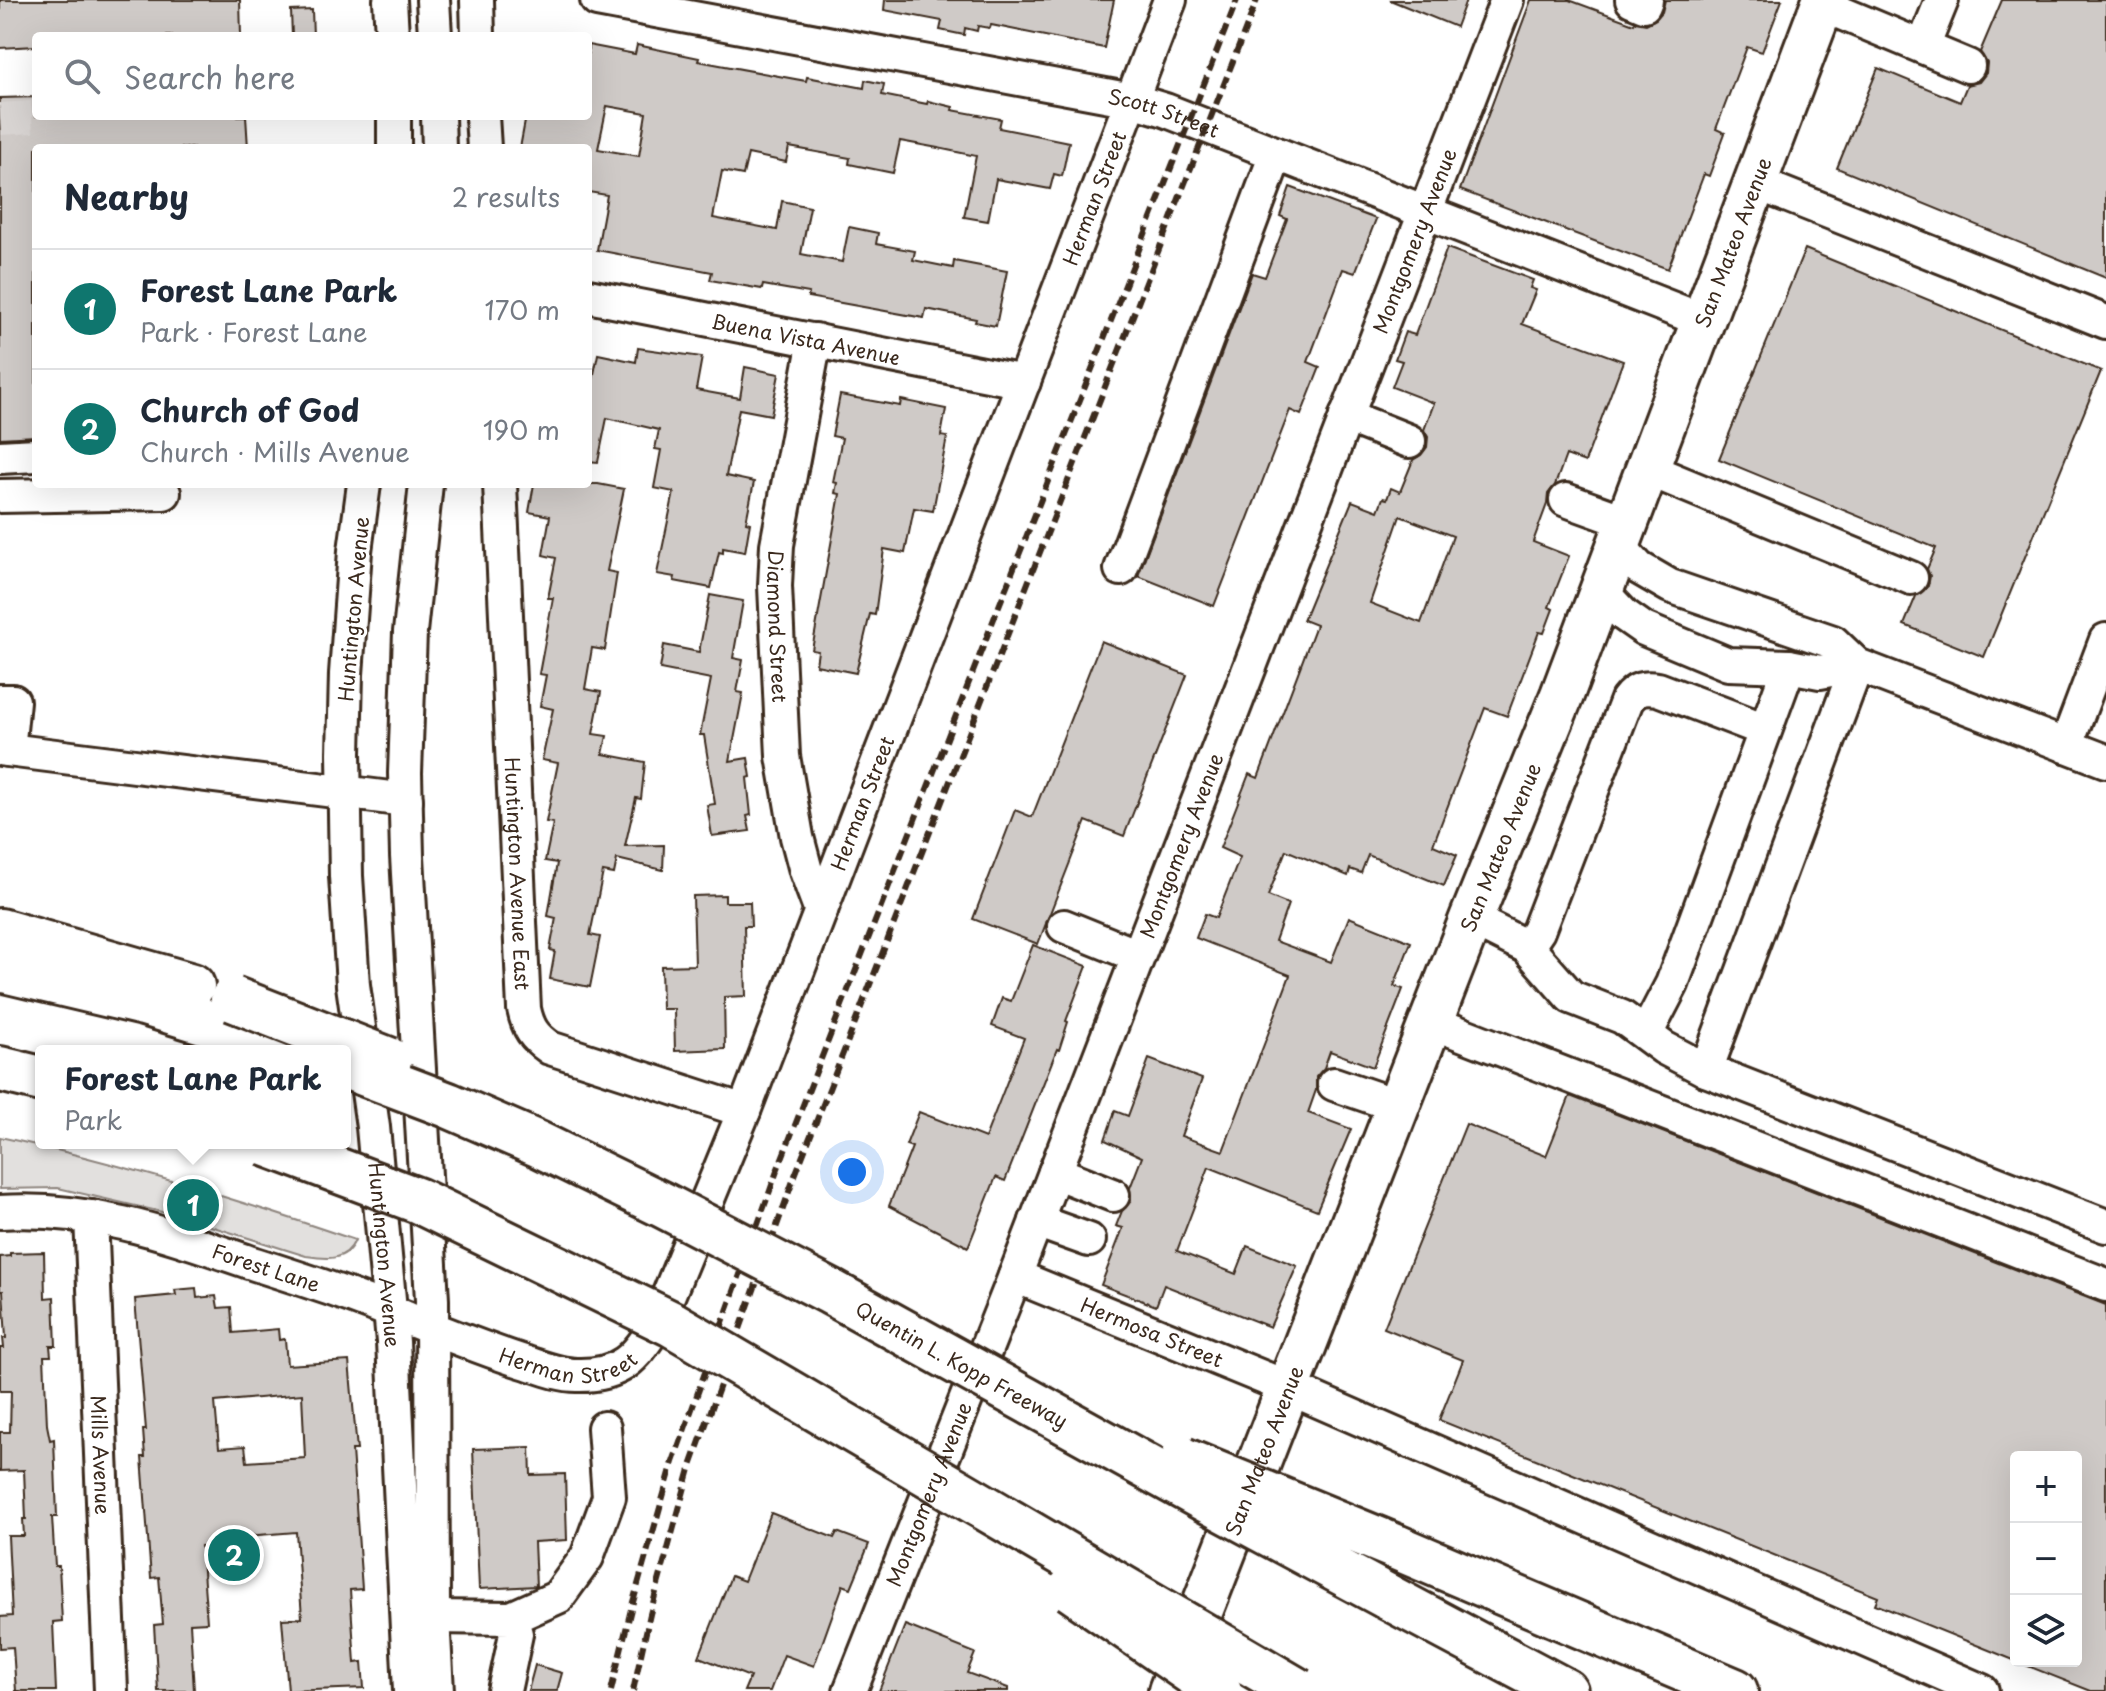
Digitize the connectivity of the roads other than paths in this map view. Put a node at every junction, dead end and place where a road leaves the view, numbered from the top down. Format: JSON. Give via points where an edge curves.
{"nodes":[{"id":1,"x":390,"y":0,"type":"edge"},
{"id":2,"x":433,"y":0,"type":"edge"},
{"id":3,"x":477,"y":0,"type":"edge"},
{"id":4,"x":597,"y":0,"type":"edge"},
{"id":5,"x":1170,"y":0,"type":"edge"},
{"id":6,"x":1507,"y":0,"type":"edge"},
{"id":7,"x":1632,"y":0,"type":"edge"},
{"id":8,"x":1646,"y":0,"type":"edge"},
{"id":9,"x":1942,"y":0,"type":"edge"},
{"id":10,"x":1823,"y":3,"type":"edge"},
{"id":11,"x":392,"y":32,"type":"edge"},
{"id":12,"x":435,"y":32,"type":"edge"},
{"id":13,"x":478,"y":32,"type":"edge"},
{"id":14,"x":1923,"y":47,"type":"junction"},
{"id":15,"x":1968,"y":66,"type":"dead end"},
{"id":16,"x":1132,"y":100,"type":"junction"},
{"id":17,"x":394,"y":120,"type":"edge"},
{"id":18,"x":438,"y":120,"type":"edge"},
{"id":19,"x":482,"y":120,"type":"edge"},
{"id":20,"x":394,"y":144,"type":"edge"},
{"id":21,"x":439,"y":144,"type":"edge"},
{"id":22,"x":484,"y":144,"type":"edge"},
{"id":23,"x":1276,"y":154,"type":"junction"},
{"id":24,"x":1756,"y":183,"type":"junction"},
{"id":25,"x":1424,"y":212,"type":"junction"},
{"id":26,"x":592,"y":297,"type":"edge"},
{"id":27,"x":1704,"y":321,"type":"junction"},
{"id":28,"x":2106,"y":322,"type":"edge"},
{"id":29,"x":815,"y":340,"type":"junction"},
{"id":30,"x":1024,"y":382,"type":"junction"},
{"id":31,"x":1346,"y":416,"type":"junction"},
{"id":32,"x":1409,"y":441,"type":"dead end"},
{"id":33,"x":32,"y":455,"type":"edge"},
{"id":34,"x":0,"y":457,"type":"edge"},
{"id":35,"x":1647,"y":469,"type":"junction"},
{"id":36,"x":363,"y":488,"type":"edge"},
{"id":37,"x":426,"y":488,"type":"edge"},
{"id":38,"x":500,"y":488,"type":"edge"},
{"id":39,"x":173,"y":490,"type":"edge"},
{"id":40,"x":0,"y":496,"type":"edge"},
{"id":41,"x":1566,"y":500,"type":"dead end"},
{"id":42,"x":1623,"y":533,"type":"junction"},
{"id":43,"x":1121,"y":569,"type":"dead end"},
{"id":44,"x":1911,"y":578,"type":"dead end"},
{"id":45,"x":1601,"y":591,"type":"junction"},
{"id":46,"x":2106,"y":640,"type":"edge"},
{"id":47,"x":1857,"y":665,"type":"junction"},
{"id":48,"x":1789,"y":666,"type":"junction"},
{"id":49,"x":0,"y":701,"type":"edge"},
{"id":50,"x":1765,"y":730,"type":"junction"},
{"id":51,"x":2066,"y":746,"type":"junction"},
{"id":52,"x":4,"y":749,"type":"edge"},
{"id":53,"x":2106,"y":761,"type":"edge"},
{"id":54,"x":344,"y":793,"type":"junction"},
{"id":55,"x":406,"y":800,"type":"junction"},
{"id":56,"x":821,"y":911,"type":"junction"},
{"id":57,"x":1471,"y":919,"type":"junction"},
{"id":58,"x":1064,"y":926,"type":"dead end"},
{"id":59,"x":0,"y":931,"type":"edge"},
{"id":60,"x":1527,"y":947,"type":"junction"},
{"id":61,"x":1138,"y":956,"type":"junction"},
{"id":62,"x":0,"y":969,"type":"edge"},
{"id":63,"x":240,"y":1016,"type":"junction"},
{"id":64,"x":1431,"y":1022,"type":"junction"},
{"id":65,"x":1646,"y":1034,"type":"junction"},
{"id":66,"x":291,"y":1045,"type":"edge"},
{"id":67,"x":351,"y":1068,"type":"edge"},
{"id":68,"x":0,"y":1069,"type":"edge"},
{"id":69,"x":1706,"y":1070,"type":"junction"},
{"id":70,"x":35,"y":1078,"type":"edge"},
{"id":71,"x":1334,"y":1084,"type":"dead end"},
{"id":72,"x":0,"y":1095,"type":"edge"},
{"id":73,"x":35,"y":1099,"type":"edge"},
{"id":74,"x":1398,"y":1106,"type":"junction"},
{"id":75,"x":744,"y":1111,"type":"junction"},
{"id":76,"x":281,"y":1149,"type":"edge"},
{"id":77,"x":1055,"y":1172,"type":"junction"},
{"id":78,"x":1113,"y":1195,"type":"dead end"},
{"id":79,"x":663,"y":1205,"type":"junction"},
{"id":80,"x":0,"y":1212,"type":"edge"},
{"id":81,"x":91,"y":1217,"type":"junction"},
{"id":82,"x":1036,"y":1221,"type":"junction"},
{"id":83,"x":2106,"y":1226,"type":"edge"},
{"id":84,"x":1089,"y":1240,"type":"dead end"},
{"id":85,"x":1015,"y":1276,"type":"junction"},
{"id":86,"x":2106,"y":1285,"type":"edge"},
{"id":87,"x":831,"y":1292,"type":"junction"},
{"id":88,"x":390,"y":1311,"type":"junction"},
{"id":89,"x":432,"y":1328,"type":"junction"},
{"id":90,"x":773,"y":1384,"type":"junction"},
{"id":91,"x":1289,"y":1388,"type":"junction"},
{"id":92,"x":604,"y":1428,"type":"dead end"},
{"id":93,"x":433,"y":1617,"type":"junction"},
{"id":94,"x":511,"y":1618,"type":"junction"},
{"id":95,"x":111,"y":1691,"type":"edge"},
{"id":96,"x":410,"y":1691,"type":"edge"},
{"id":97,"x":437,"y":1691,"type":"edge"},
{"id":98,"x":504,"y":1691,"type":"edge"},
{"id":99,"x":850,"y":1691,"type":"edge"},
{"id":100,"x":1170,"y":1691,"type":"edge"},
{"id":101,"x":1219,"y":1691,"type":"edge"},
{"id":102,"x":1298,"y":1691,"type":"edge"},
{"id":103,"x":1565,"y":1691,"type":"edge"},
{"id":104,"x":1735,"y":1691,"type":"edge"},
{"id":105,"x":1982,"y":1691,"type":"edge"}],
"edges":[{"from":1,"to":11,"type":"street"},
{"from":2,"to":12,"type":"street"},
{"from":3,"to":13,"type":"street"},
{"from":4,"to":16,"type":"street","name":"Scott Street"},
{"from":5,"to":16,"type":"street","name":"Herman Street"},
{"from":6,"to":25,"type":"street","name":"Montgomery Avenue"},
{"from":7,"to":8,"type":"street","via":[[1644,5]]},
{"from":9,"to":14,"type":"street"},
{"from":10,"to":14,"type":"street"},
{"from":10,"to":24,"type":"main road","name":"San Mateo Avenue"},
{"from":14,"to":15,"type":"street"},
{"from":16,"to":23,"type":"street","name":"Scott Street"},
{"from":16,"to":30,"type":"street","name":"Herman Street"},
{"from":17,"to":20,"type":"street"},
{"from":18,"to":21,"type":"street"},
{"from":19,"to":22,"type":"street"},
{"from":23,"to":25,"type":"street","name":"Scott Street"},
{"from":23,"to":43,"type":"street"},
{"from":24,"to":27,"type":"main road","name":"San Mateo Avenue"},
{"from":24,"to":28,"type":"street"},
{"from":25,"to":27,"type":"street","name":"Scott Street"},
{"from":25,"to":31,"type":"street","name":"Montgomery Avenue"},
{"from":26,"to":29,"type":"street","name":"Buena Vista Avenue"},
{"from":27,"to":35,"type":"main road","name":"San Mateo Avenue"},
{"from":29,"to":30,"type":"street","name":"Buena Vista Avenue"},
{"from":29,"to":56,"type":"street","name":"Diamond Street","via":[[777,545],[775,586],[783,756],[797,837]]},
{"from":30,"to":56,"type":"street","name":"Herman Street"},
{"from":31,"to":32,"type":"street"},
{"from":31,"to":61,"type":"street","name":"Montgomery Avenue"},
{"from":33,"to":34,"type":"street"},
{"from":35,"to":42,"type":"main road","name":"San Mateo Avenue"},
{"from":35,"to":44,"type":"street"},
{"from":36,"to":54,"type":"street","name":"Huntington Avenue","via":[[346,674]]},
{"from":37,"to":55,"type":"street","name":"Huntington Avenue","via":[[410,632]]},
{"from":38,"to":75,"type":"street","name":"Huntington Avenue East","via":[[527,1026],[550,1048]]},
{"from":39,"to":40,"type":"street"},
{"from":41,"to":42,"type":"street"},
{"from":42,"to":45,"type":"main road","name":"San Mateo Avenue"},
{"from":42,"to":47,"type":"street","via":[[1639,568],[1670,586],[1833,642]]},
{"from":45,"to":48,"type":"street","via":[[1624,615],[1663,639],[1728,664]]},
{"from":45,"to":57,"type":"main road","name":"San Mateo Avenue"},
{"from":46,"to":51,"type":"street"},
{"from":47,"to":48,"type":"street","via":[[1820,672]]},
{"from":47,"to":51,"type":"street"},
{"from":47,"to":69,"type":"street"},
{"from":48,"to":50,"type":"street"},
{"from":49,"to":52,"type":"street","via":[[13,701]]},
{"from":50,"to":60,"type":"street","via":[[1658,689],[1633,692],[1538,931]]},
{"from":50,"to":65,"type":"street","via":[[1672,984]]},
{"from":51,"to":53,"type":"street"},
{"from":52,"to":54,"type":"street"},
{"from":54,"to":55,"type":"street"},
{"from":54,"to":88,"type":"street","name":"Huntington Avenue","via":[[353,985]]},
{"from":55,"to":89,"type":"street","name":"Huntington Avenue"},
{"from":56,"to":75,"type":"street","name":"Herman Street"},
{"from":57,"to":60,"type":"street"},
{"from":57,"to":64,"type":"main road","name":"San Mateo Avenue"},
{"from":58,"to":61,"type":"street"},
{"from":59,"to":63,"type":"highway","via":[[108,960]]},
{"from":60,"to":65,"type":"street","via":[[1571,997],[1622,1017]]},
{"from":61,"to":77,"type":"street","name":"Montgomery Avenue"},
{"from":62,"to":63,"type":"highway","via":[[144,1003]]},
{"from":63,"to":66,"type":"highway"},
{"from":63,"to":79,"type":"highway","bridge":true,"via":[[340,1039],[405,1068]]},
{"from":64,"to":74,"type":"main road","name":"San Mateo Avenue"},
{"from":64,"to":86,"type":"street"},
{"from":65,"to":69,"type":"street"},
{"from":67,"to":79,"type":"highway","name":"Quentin L. Kopp Freeway","bridge":true,"via":[[487,1122]]},
{"from":68,"to":70,"type":"highway"},
{"from":69,"to":83,"type":"street"},
{"from":71,"to":74,"type":"street"},
{"from":72,"to":73,"type":"highway"},
{"from":74,"to":91,"type":"main road","name":"San Mateo Avenue"},
{"from":75,"to":89,"type":"street","name":"Herman Street","via":[[657,1323],[626,1365],[603,1374],[575,1375]]},
{"from":76,"to":90,"type":"highway","bridge":true,"via":[[419,1201],[651,1313]]},
{"from":77,"to":78,"type":"street"},
{"from":77,"to":82,"type":"street","name":"Montgomery Avenue"},
{"from":79,"to":87,"type":"highway","name":"Quentin L. Kopp Freeway","bridge":true},
{"from":80,"to":81,"type":"street","name":"Forest Lane"},
{"from":81,"to":88,"type":"street","name":"Forest Lane","via":[[145,1227]]},
{"from":81,"to":95,"type":"street","name":"Mills Avenue"},
{"from":82,"to":84,"type":"street"},
{"from":82,"to":85,"type":"street","name":"Montgomery Avenue"},
{"from":85,"to":91,"type":"street","name":"Hermosa Street"},
{"from":85,"to":99,"type":"street","name":"Montgomery Avenue"},
{"from":87,"to":103,"type":"highway","name":"Quentin L. Kopp Freeway","bridge":true},
{"from":87,"to":104,"type":"highway","bridge":true,"via":[[1116,1433]]},
{"from":88,"to":89,"type":"street","name":"Herman Street"},
{"from":88,"to":96,"type":"street","name":"Huntington Avenue"},
{"from":89,"to":93,"type":"street","name":"Huntington Avenue"},
{"from":90,"to":101,"type":"highway","bridge":true},
{"from":90,"to":102,"type":"highway","bridge":true},
{"from":91,"to":100,"type":"main road","name":"San Mateo Avenue"},
{"from":91,"to":105,"type":"street","name":"Hermosa Street"},
{"from":92,"to":94,"type":"street","via":[[609,1497],[587,1557],[558,1597]]},
{"from":93,"to":94,"type":"street"},
{"from":93,"to":97,"type":"street","name":"Huntington Avenue"},
{"from":94,"to":98,"type":"street","via":[[516,1634]]}]}
